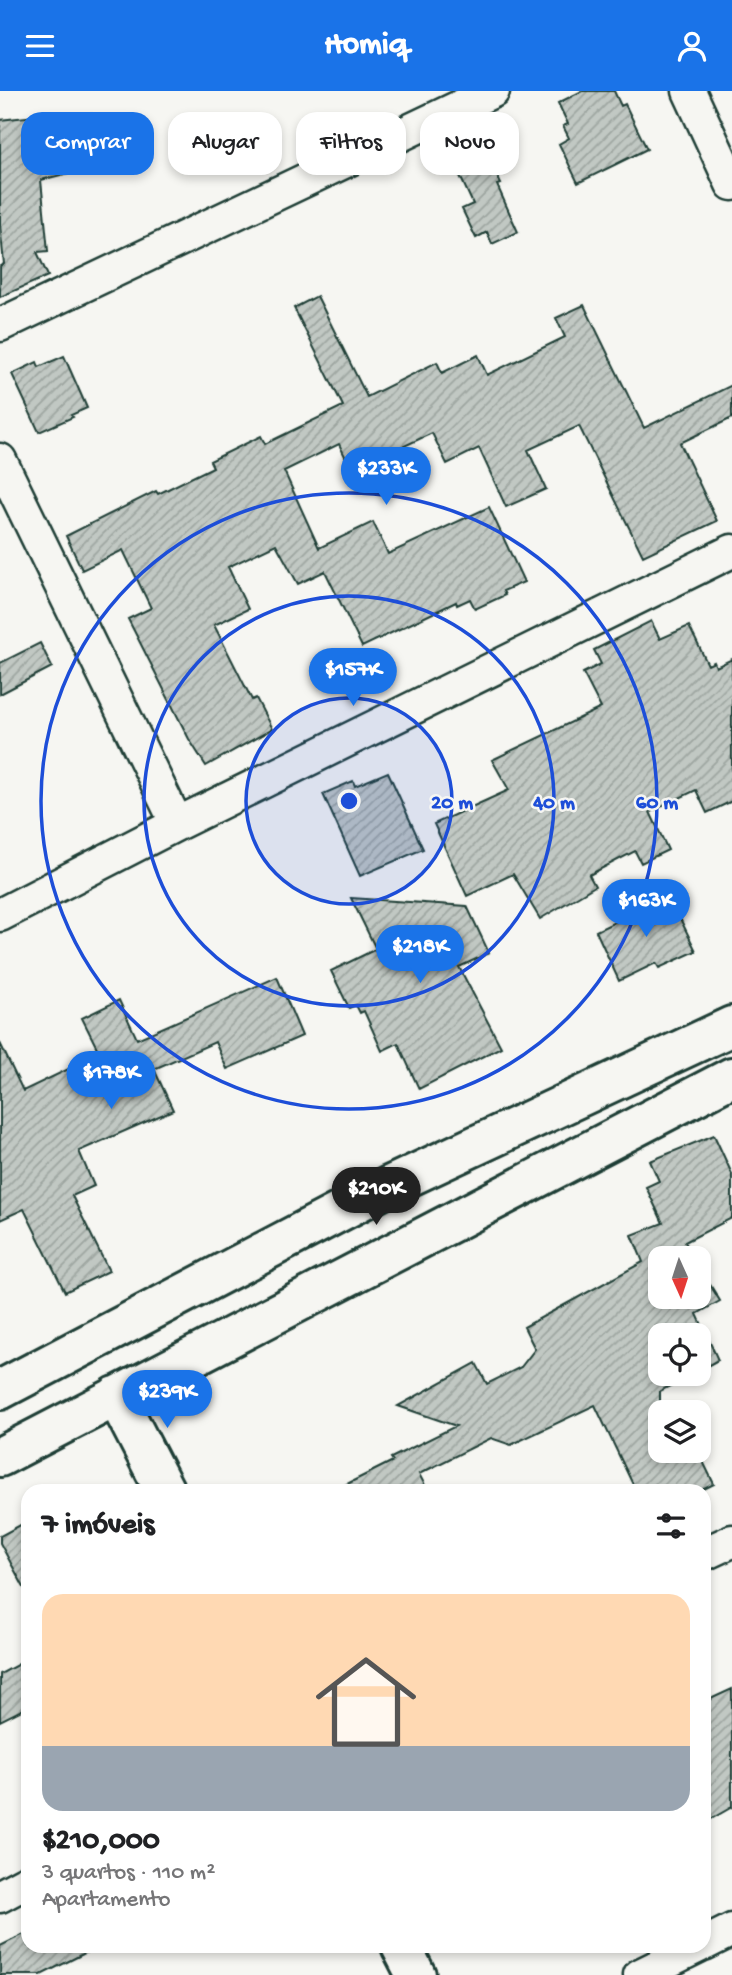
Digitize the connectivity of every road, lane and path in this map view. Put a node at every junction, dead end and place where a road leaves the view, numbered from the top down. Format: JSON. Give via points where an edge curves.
{"nodes":[{"id":1,"x":493,"y":91,"type":"edge"},
{"id":2,"x":689,"y":91,"type":"edge"},
{"id":3,"x":732,"y":184,"type":"edge"},
{"id":4,"x":0,"y":325,"type":"edge"},
{"id":5,"x":0,"y":460,"type":"edge"},
{"id":6,"x":732,"y":551,"type":"edge"},
{"id":7,"x":177,"y":824,"type":"junction"},
{"id":8,"x":0,"y":915,"type":"edge"},
{"id":9,"x":732,"y":1026,"type":"edge"},
{"id":10,"x":732,"y":1077,"type":"edge"},
{"id":11,"x":388,"y":1186,"type":"junction"},
{"id":12,"x":417,"y":1241,"type":"junction"},
{"id":13,"x":11,"y":1384,"type":"edge"},
{"id":14,"x":116,"y":1397,"type":"junction"},
{"id":15,"x":52,"y":1431,"type":"junction"},
{"id":16,"x":0,"y":1457,"type":"edge"},
{"id":17,"x":161,"y":1484,"type":"edge"},
{"id":18,"x":732,"y":1541,"type":"edge"},
{"id":19,"x":711,"y":1551,"type":"edge"},
{"id":20,"x":21,"y":1885,"type":"edge"},
{"id":21,"x":0,"y":1896,"type":"edge"},
{"id":22,"x":732,"y":1930,"type":"edge"},
{"id":23,"x":711,"y":1940,"type":"edge"},
{"id":24,"x":405,"y":1953,"type":"edge"},
{"id":25,"x":685,"y":1953,"type":"edge"},
{"id":26,"x":416,"y":1975,"type":"edge"},
{"id":27,"x":640,"y":1975,"type":"edge"}],
"edges":[{"from":1,"to":4,"type":"street"},
{"from":2,"to":3,"type":"street"},
{"from":5,"to":7,"type":"street"},
{"from":6,"to":7,"type":"street"},
{"from":7,"to":8,"type":"street"},
{"from":9,"to":11,"type":"street"},
{"from":10,"to":12,"type":"street"},
{"from":11,"to":12,"type":"street"},
{"from":11,"to":13,"type":"street"},
{"from":12,"to":14,"type":"street"},
{"from":13,"to":15,"type":"street"},
{"from":14,"to":15,"type":"street"},
{"from":14,"to":17,"type":"street"},
{"from":15,"to":16,"type":"street"},
{"from":18,"to":19,"type":"street"},
{"from":20,"to":21,"type":"street"},
{"from":22,"to":23,"type":"street"},
{"from":24,"to":26,"type":"street"},
{"from":25,"to":27,"type":"street"}]}
